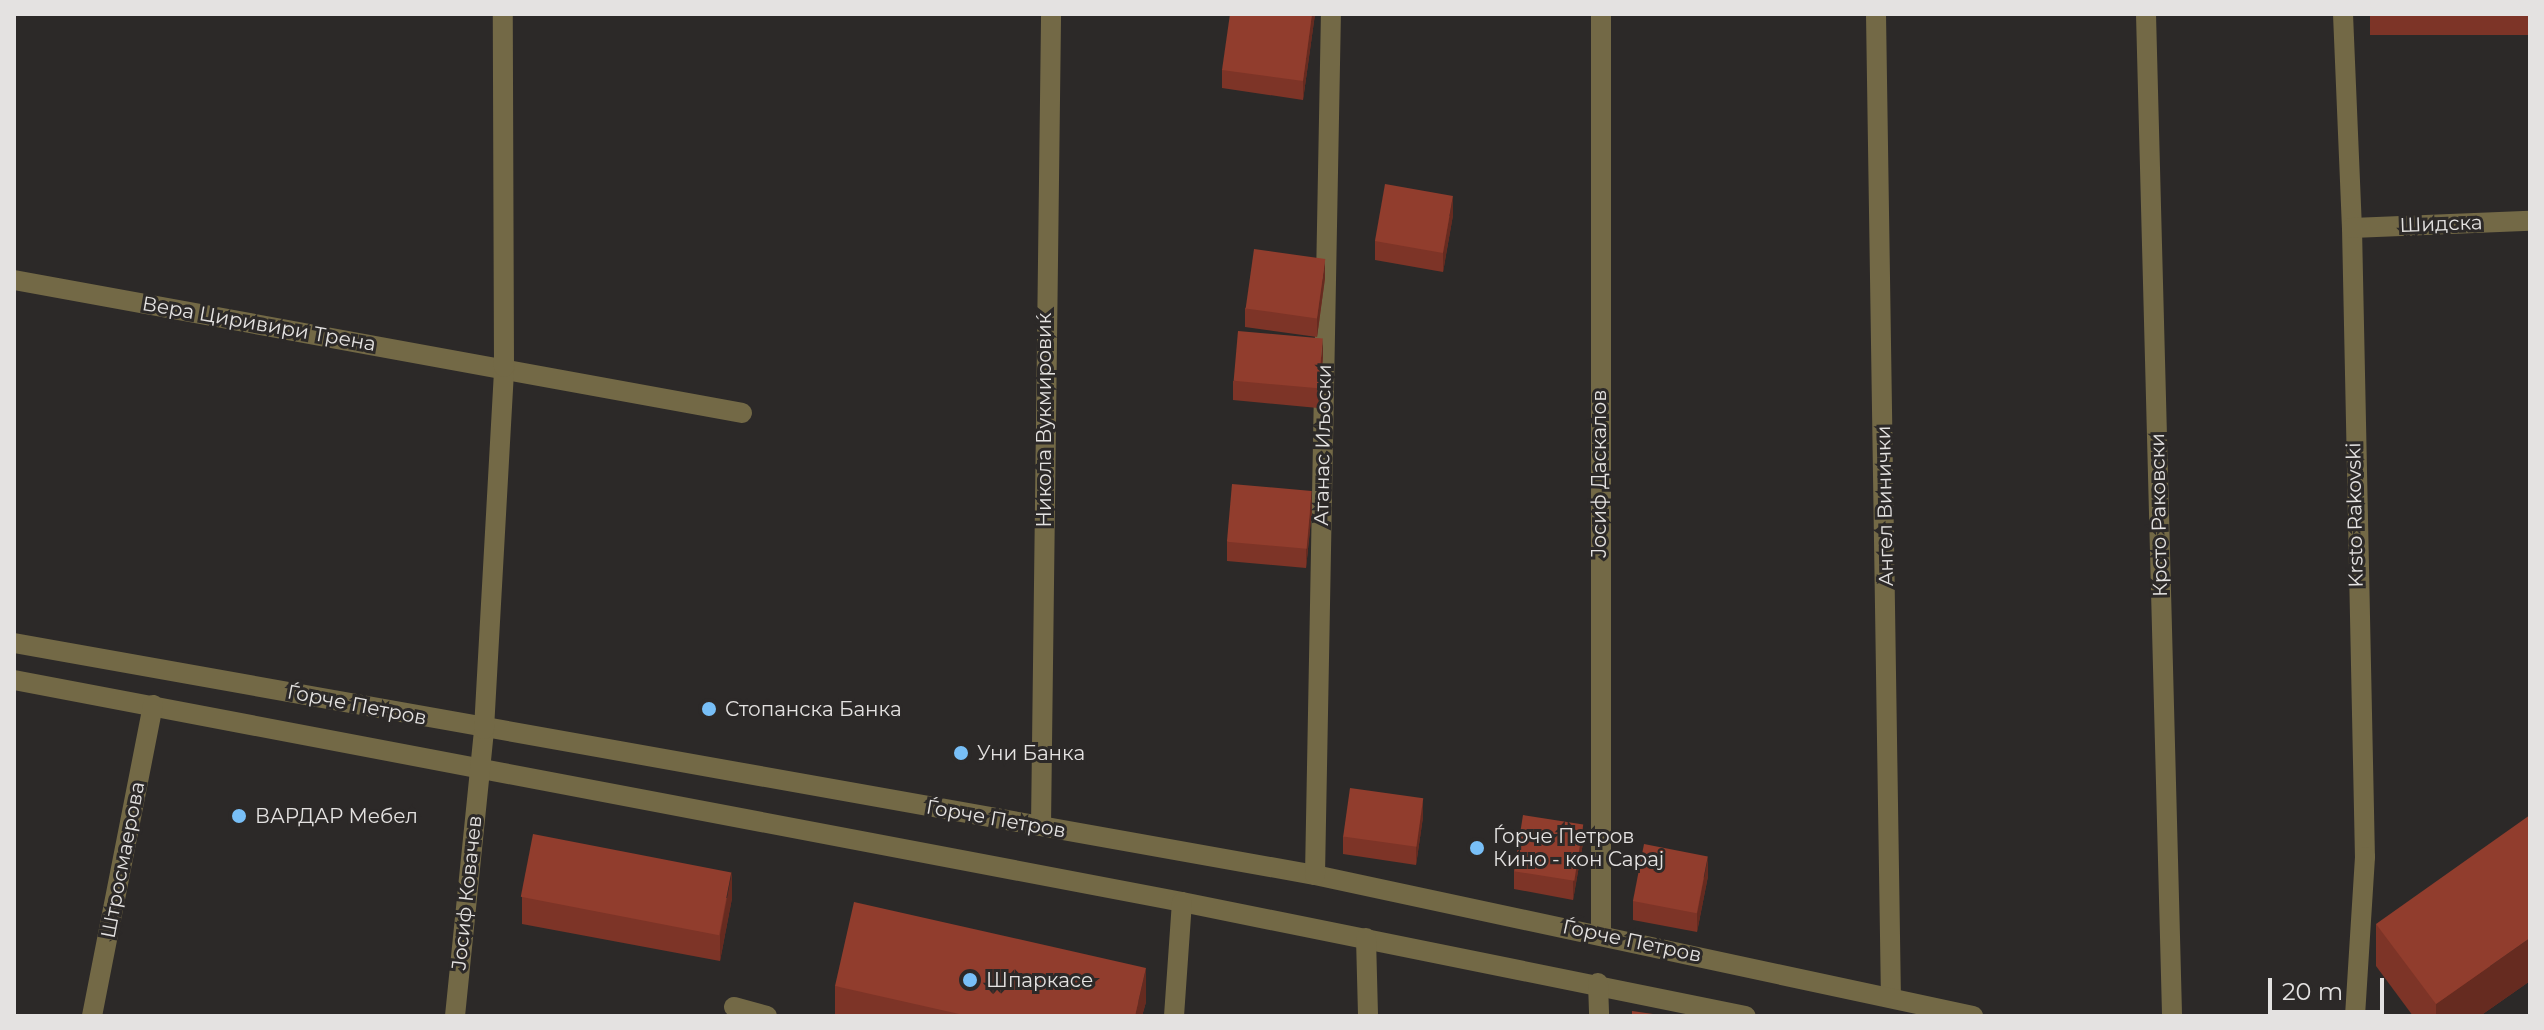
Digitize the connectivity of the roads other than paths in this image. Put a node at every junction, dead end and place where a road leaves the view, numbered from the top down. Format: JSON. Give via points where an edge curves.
{"nodes":[{"id":1,"x":503,"y":14,"type":"edge"},
{"id":2,"x":1051,"y":14,"type":"edge"},
{"id":3,"x":1331,"y":14,"type":"edge"},
{"id":4,"x":1601,"y":14,"type":"edge"},
{"id":5,"x":1876,"y":14,"type":"edge"},
{"id":6,"x":2146,"y":14,"type":"edge"},
{"id":7,"x":2343,"y":14,"type":"edge"},
{"id":8,"x":2530,"y":221,"type":"edge"},
{"id":9,"x":2352,"y":228,"type":"junction"},
{"id":10,"x":14,"y":280,"type":"edge"},
{"id":11,"x":504,"y":367,"type":"junction"},
{"id":12,"x":742,"y":413,"type":"dead end"},
{"id":13,"x":14,"y":643,"type":"edge"},
{"id":14,"x":14,"y":680,"type":"edge"},
{"id":15,"x":153,"y":705,"type":"junction"},
{"id":16,"x":484,"y":729,"type":"junction"},
{"id":17,"x":479,"y":769,"type":"junction"},
{"id":18,"x":1041,"y":826,"type":"junction"},
{"id":19,"x":1315,"y":875,"type":"junction"},
{"id":20,"x":1182,"y":902,"type":"junction"},
{"id":21,"x":1601,"y":934,"type":"junction"},
{"id":22,"x":1366,"y":938,"type":"junction"},
{"id":23,"x":1598,"y":983,"type":"junction"},
{"id":24,"x":1891,"y":998,"type":"junction"},
{"id":25,"x":734,"y":1007,"type":"dead end"},
{"id":26,"x":92,"y":1016,"type":"edge"},
{"id":27,"x":455,"y":1016,"type":"edge"},
{"id":28,"x":767,"y":1016,"type":"edge"},
{"id":29,"x":1174,"y":1016,"type":"edge"},
{"id":30,"x":1368,"y":1016,"type":"edge"},
{"id":31,"x":1599,"y":1016,"type":"edge"},
{"id":32,"x":1746,"y":1016,"type":"edge"},
{"id":33,"x":1973,"y":1016,"type":"edge"},
{"id":34,"x":2172,"y":1016,"type":"edge"},
{"id":35,"x":2355,"y":1016,"type":"edge"}],
"edges":[{"from":1,"to":11,"type":"street"},
{"from":2,"to":18,"type":"street","name":"Никола Вукмировиќ"},
{"from":3,"to":19,"type":"street","name":"Aтанас Иљоски"},
{"from":4,"to":21,"type":"street","name":"Јосиф Даскалов"},
{"from":5,"to":24,"type":"street","name":"Ангел Винички"},
{"from":6,"to":34,"type":"street","name":"Крсто Раковски"},
{"from":7,"to":9,"type":"street","name":"Krsto Rakovski"},
{"from":8,"to":9,"type":"street","name":"Шидска"},
{"from":9,"to":35,"type":"street","name":"Krsto Rakovski","via":[[2365,857]]},
{"from":10,"to":11,"type":"street","name":"Вера Циривири Трена"},
{"from":11,"to":12,"type":"street","name":"Вера Циривири Трена"},
{"from":11,"to":16,"type":"street"},
{"from":13,"to":16,"type":"street","name":"Ѓорче Петров"},
{"from":14,"to":15,"type":"street","name":"Ѓорче Петров"},
{"from":15,"to":17,"type":"street","name":"Ѓорче Петров"},
{"from":15,"to":26,"type":"street","name":"Штросмаерова"},
{"from":16,"to":17,"type":"street"},
{"from":16,"to":18,"type":"street","name":"Ѓорче Петров"},
{"from":17,"to":20,"type":"street","name":"Ѓорче Петров"},
{"from":17,"to":27,"type":"street","name":"Јосиф Ковачев"},
{"from":18,"to":19,"type":"street","name":"Ѓорче Петров"},
{"from":19,"to":21,"type":"street","name":"Ѓорче Петров"},
{"from":20,"to":22,"type":"street","name":"Ѓорче Петров"},
{"from":20,"to":29,"type":"street"},
{"from":21,"to":24,"type":"street","name":"Ѓорче Петров"},
{"from":22,"to":23,"type":"street","name":"Ѓорче Петров"},
{"from":22,"to":30,"type":"street"},
{"from":23,"to":31,"type":"street"},
{"from":23,"to":32,"type":"street","name":"Ѓорче Петров"},
{"from":24,"to":33,"type":"street","name":"Ѓорче Петров"},
{"from":25,"to":28,"type":"street"}]}
